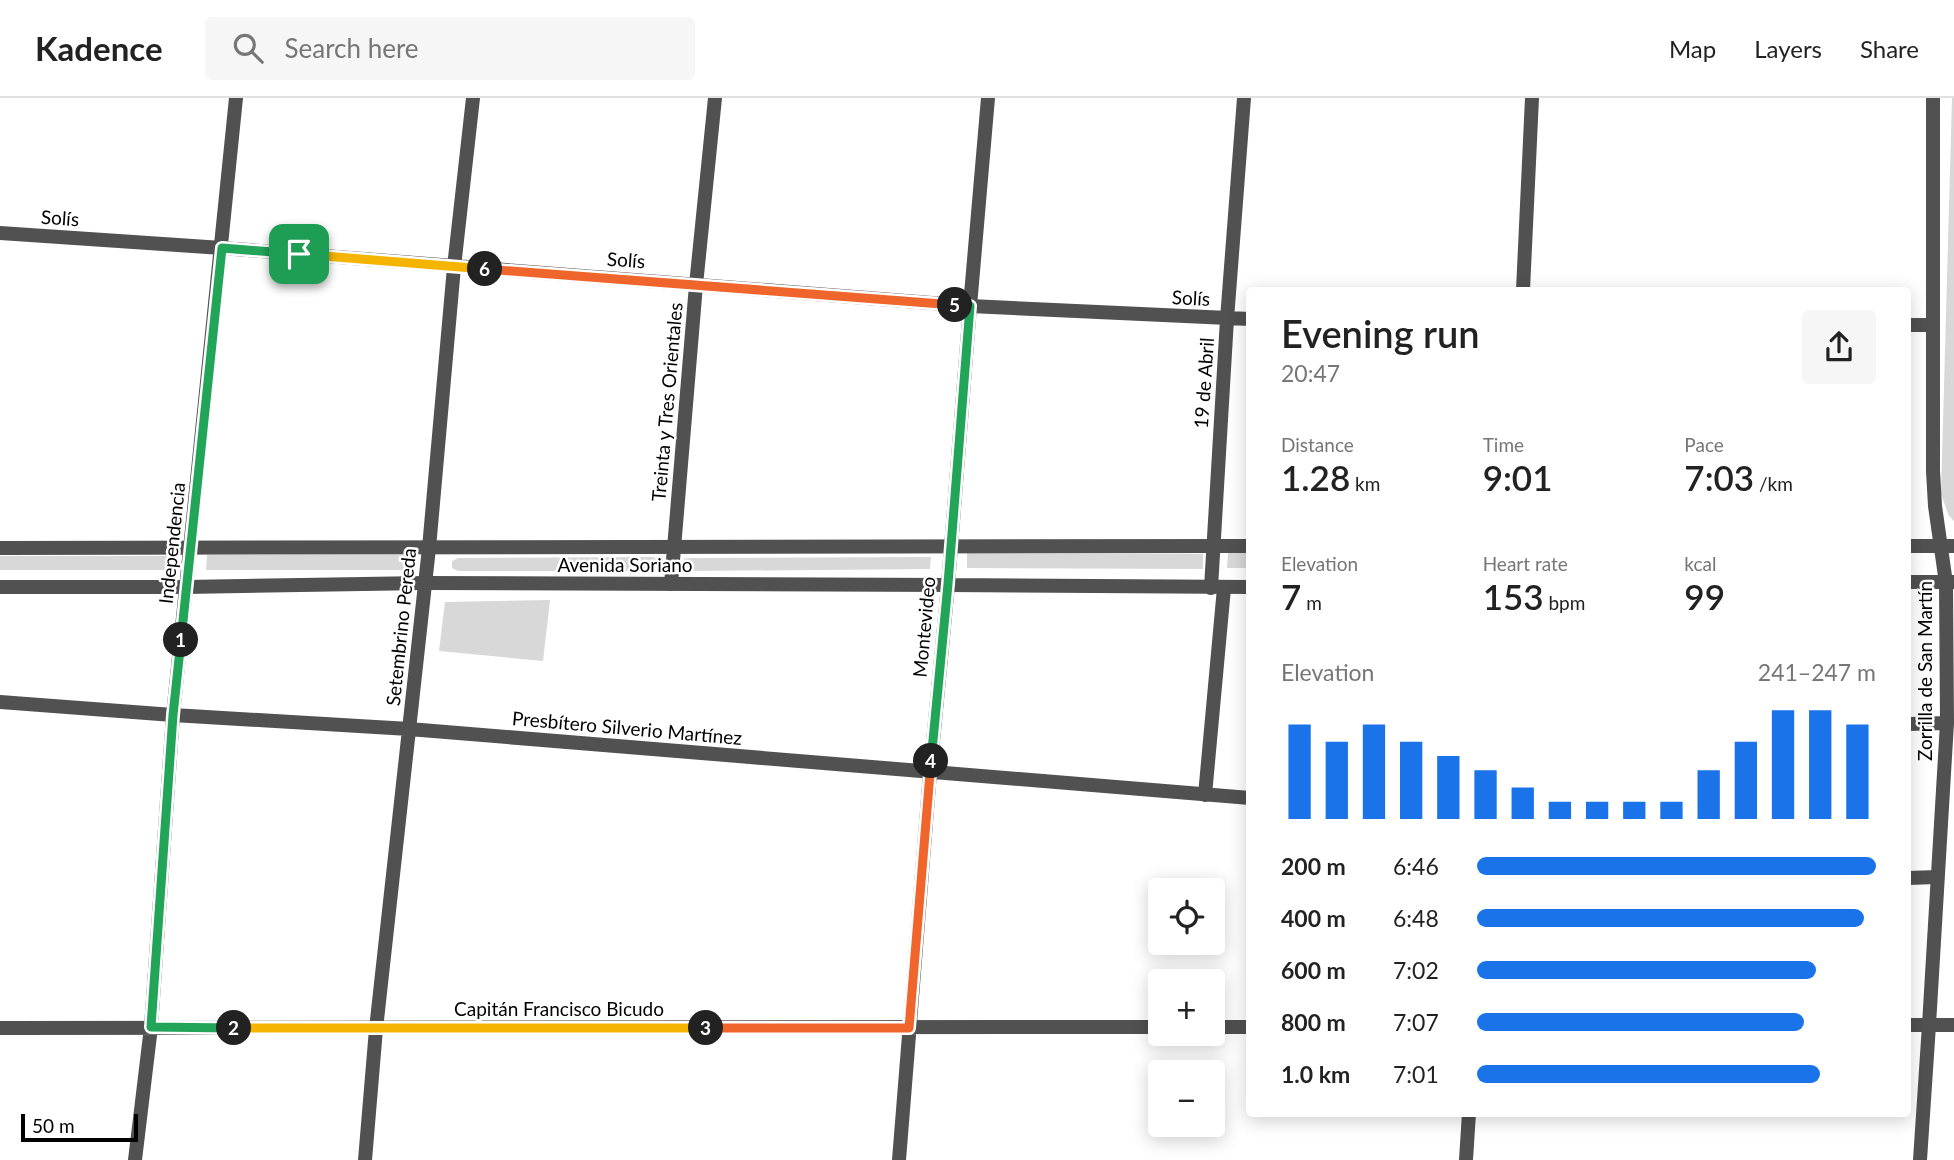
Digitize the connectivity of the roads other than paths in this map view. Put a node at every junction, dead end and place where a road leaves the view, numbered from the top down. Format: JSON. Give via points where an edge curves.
{"nodes":[{"id":1,"x":236,"y":98,"type":"edge"},
{"id":2,"x":472,"y":98,"type":"edge"},
{"id":3,"x":715,"y":98,"type":"edge"},
{"id":4,"x":988,"y":98,"type":"edge"},
{"id":5,"x":1244,"y":98,"type":"edge"},
{"id":6,"x":1532,"y":98,"type":"edge"},
{"id":7,"x":1933,"y":98,"type":"edge"},
{"id":8,"x":0,"y":233,"type":"edge"},
{"id":9,"x":222,"y":248,"type":"junction"},
{"id":10,"x":454,"y":267,"type":"junction"},
{"id":11,"x":696,"y":285,"type":"junction"},
{"id":12,"x":1523,"y":287,"type":"edge"},
{"id":13,"x":970,"y":306,"type":"junction"},
{"id":14,"x":1227,"y":319,"type":"junction"},
{"id":15,"x":1246,"y":319,"type":"edge"},
{"id":16,"x":1911,"y":325,"type":"edge"},
{"id":17,"x":1933,"y":325,"type":"junction"},
{"id":18,"x":674,"y":546,"type":"junction"},
{"id":19,"x":1213,"y":546,"type":"junction"},
{"id":20,"x":1246,"y":546,"type":"edge"},
{"id":21,"x":1911,"y":546,"type":"edge"},
{"id":22,"x":1948,"y":546,"type":"edge"},
{"id":23,"x":191,"y":547,"type":"junction"},
{"id":24,"x":951,"y":547,"type":"junction"},
{"id":25,"x":0,"y":548,"type":"edge"},
{"id":26,"x":429,"y":548,"type":"junction"},
{"id":27,"x":1911,"y":582,"type":"edge"},
{"id":28,"x":1950,"y":582,"type":"edge"},
{"id":29,"x":425,"y":583,"type":"junction"},
{"id":30,"x":671,"y":584,"type":"junction"},
{"id":31,"x":948,"y":584,"type":"junction"},
{"id":32,"x":0,"y":587,"type":"edge"},
{"id":33,"x":186,"y":587,"type":"junction"},
{"id":34,"x":1217,"y":587,"type":"junction"},
{"id":35,"x":1246,"y":587,"type":"edge"},
{"id":36,"x":0,"y":702,"type":"edge"},
{"id":37,"x":173,"y":715,"type":"junction"},
{"id":38,"x":1947,"y":723,"type":"junction"},
{"id":39,"x":1911,"y":724,"type":"edge"},
{"id":40,"x":409,"y":729,"type":"junction"},
{"id":41,"x":930,"y":773,"type":"junction"},
{"id":42,"x":1205,"y":794,"type":"junction"},
{"id":43,"x":1246,"y":798,"type":"edge"},
{"id":44,"x":1937,"y":877,"type":"junction"},
{"id":45,"x":1911,"y":878,"type":"edge"},
{"id":46,"x":1911,"y":1025,"type":"edge"},
{"id":47,"x":1929,"y":1025,"type":"junction"},
{"id":48,"x":1954,"y":1025,"type":"edge"},
{"id":49,"x":151,"y":1027,"type":"junction"},
{"id":50,"x":1148,"y":1027,"type":"edge"},
{"id":51,"x":1225,"y":1027,"type":"edge"},
{"id":52,"x":1246,"y":1027,"type":"edge"},
{"id":53,"x":0,"y":1028,"type":"edge"},
{"id":54,"x":909,"y":1028,"type":"junction"},
{"id":55,"x":376,"y":1029,"type":"junction"},
{"id":56,"x":1469,"y":1117,"type":"edge"},
{"id":57,"x":135,"y":1160,"type":"edge"},
{"id":58,"x":365,"y":1160,"type":"edge"},
{"id":59,"x":899,"y":1160,"type":"edge"},
{"id":60,"x":1466,"y":1160,"type":"edge"},
{"id":61,"x":1920,"y":1160,"type":"edge"}],
"edges":[{"from":1,"to":9,"type":"street","name":"Independencia"},
{"from":2,"to":10,"type":"street","name":"Setembrino Pereda"},
{"from":3,"to":11,"type":"street","name":"Treinta y Tres Orientales"},
{"from":4,"to":13,"type":"street","name":"Montevideo"},
{"from":5,"to":14,"type":"street","name":"19 de Abril"},
{"from":6,"to":12,"type":"street"},
{"from":7,"to":17,"type":"street","name":"Zorrilla de San Martín"},
{"from":8,"to":9,"type":"street","name":"Solís"},
{"from":9,"to":10,"type":"street","name":"Solís"},
{"from":9,"to":23,"type":"street","name":"Independencia"},
{"from":10,"to":11,"type":"street","name":"Solís"},
{"from":10,"to":26,"type":"street","name":"Setembrino Pereda"},
{"from":11,"to":13,"type":"street","name":"Solís"},
{"from":11,"to":18,"type":"street","name":"Treinta y Tres Orientales"},
{"from":13,"to":14,"type":"street","name":"Solís"},
{"from":13,"to":24,"type":"street","name":"Montevideo"},
{"from":14,"to":15,"type":"street","name":"Solís"},
{"from":14,"to":19,"type":"street","name":"19 de Abril"},
{"from":16,"to":17,"type":"street"},
{"from":17,"to":22,"type":"street","name":"Zorrilla de San Martín","via":[[1935,506]]},
{"from":18,"to":24,"type":"street","name":"Avenida Soriano"},
{"from":18,"to":26,"type":"street","name":"Avenida Soriano"},
{"from":18,"to":30,"type":"street","name":"Treinta y Tres Orientales"},
{"from":19,"to":20,"type":"street","name":"Avenida Soriano"},
{"from":19,"to":24,"type":"street","name":"Avenida Soriano"},
{"from":19,"to":34,"type":"street","name":"19 de Abril"},
{"from":21,"to":22,"type":"street"},
{"from":22,"to":28,"type":"street","name":"Zorrilla de San Martín"},
{"from":23,"to":25,"type":"street","name":"Avenida Soriano"},
{"from":23,"to":26,"type":"street","name":"Avenida Soriano"},
{"from":23,"to":33,"type":"street","name":"Independencia"},
{"from":24,"to":31,"type":"street","name":"Montevideo"},
{"from":26,"to":29,"type":"street","name":"Setembrino Pereda"},
{"from":27,"to":28,"type":"street"},
{"from":28,"to":38,"type":"street","name":"Zorrilla de San Martín"},
{"from":29,"to":30,"type":"street","name":"Avenida Soriano"},
{"from":29,"to":33,"type":"street","name":"Avenida Soriano"},
{"from":29,"to":40,"type":"street","name":"Setembrino Pereda"},
{"from":30,"to":31,"type":"street","name":"Avenida Soriano"},
{"from":31,"to":34,"type":"street","name":"Avenida Soriano"},
{"from":31,"to":41,"type":"street","name":"Montevideo"},
{"from":32,"to":33,"type":"street","name":"Avenida Soriano"},
{"from":33,"to":37,"type":"street","name":"Independencia"},
{"from":34,"to":35,"type":"street","name":"Avenida Soriano"},
{"from":34,"to":42,"type":"street","name":"19 de Abril"},
{"from":36,"to":37,"type":"street","name":"Presbítero Silverio Martínez"},
{"from":37,"to":40,"type":"street","name":"Presbítero Silverio Martínez"},
{"from":37,"to":49,"type":"street","name":"Independencia"},
{"from":38,"to":39,"type":"street"},
{"from":38,"to":44,"type":"street","name":"Zorrilla de San Martín"},
{"from":40,"to":41,"type":"street","name":"Presbítero Silverio Martínez"},
{"from":40,"to":55,"type":"street","name":"Setembrino Pereda"},
{"from":41,"to":42,"type":"street","name":"Presbítero Silverio Martínez"},
{"from":41,"to":54,"type":"street","name":"Montevideo"},
{"from":42,"to":43,"type":"street","name":"Presbítero Silverio Martínez"},
{"from":44,"to":45,"type":"street"},
{"from":44,"to":47,"type":"street","name":"Zorrilla de San Martín"},
{"from":46,"to":47,"type":"street"},
{"from":47,"to":48,"type":"street"},
{"from":47,"to":61,"type":"street","name":"Zorrilla de San Martín"},
{"from":49,"to":53,"type":"street","name":"Capitán Francisco Bicudo"},
{"from":49,"to":55,"type":"street","name":"Capitán Francisco Bicudo"},
{"from":49,"to":57,"type":"street","name":"Independencia"},
{"from":50,"to":54,"type":"street","name":"Capitán Francisco Bicudo"},
{"from":51,"to":52,"type":"street"},
{"from":54,"to":55,"type":"street","name":"Capitán Francisco Bicudo"},
{"from":54,"to":59,"type":"street","name":"Montevideo"},
{"from":55,"to":58,"type":"street","name":"Setembrino Pereda"},
{"from":56,"to":60,"type":"street"}]}
